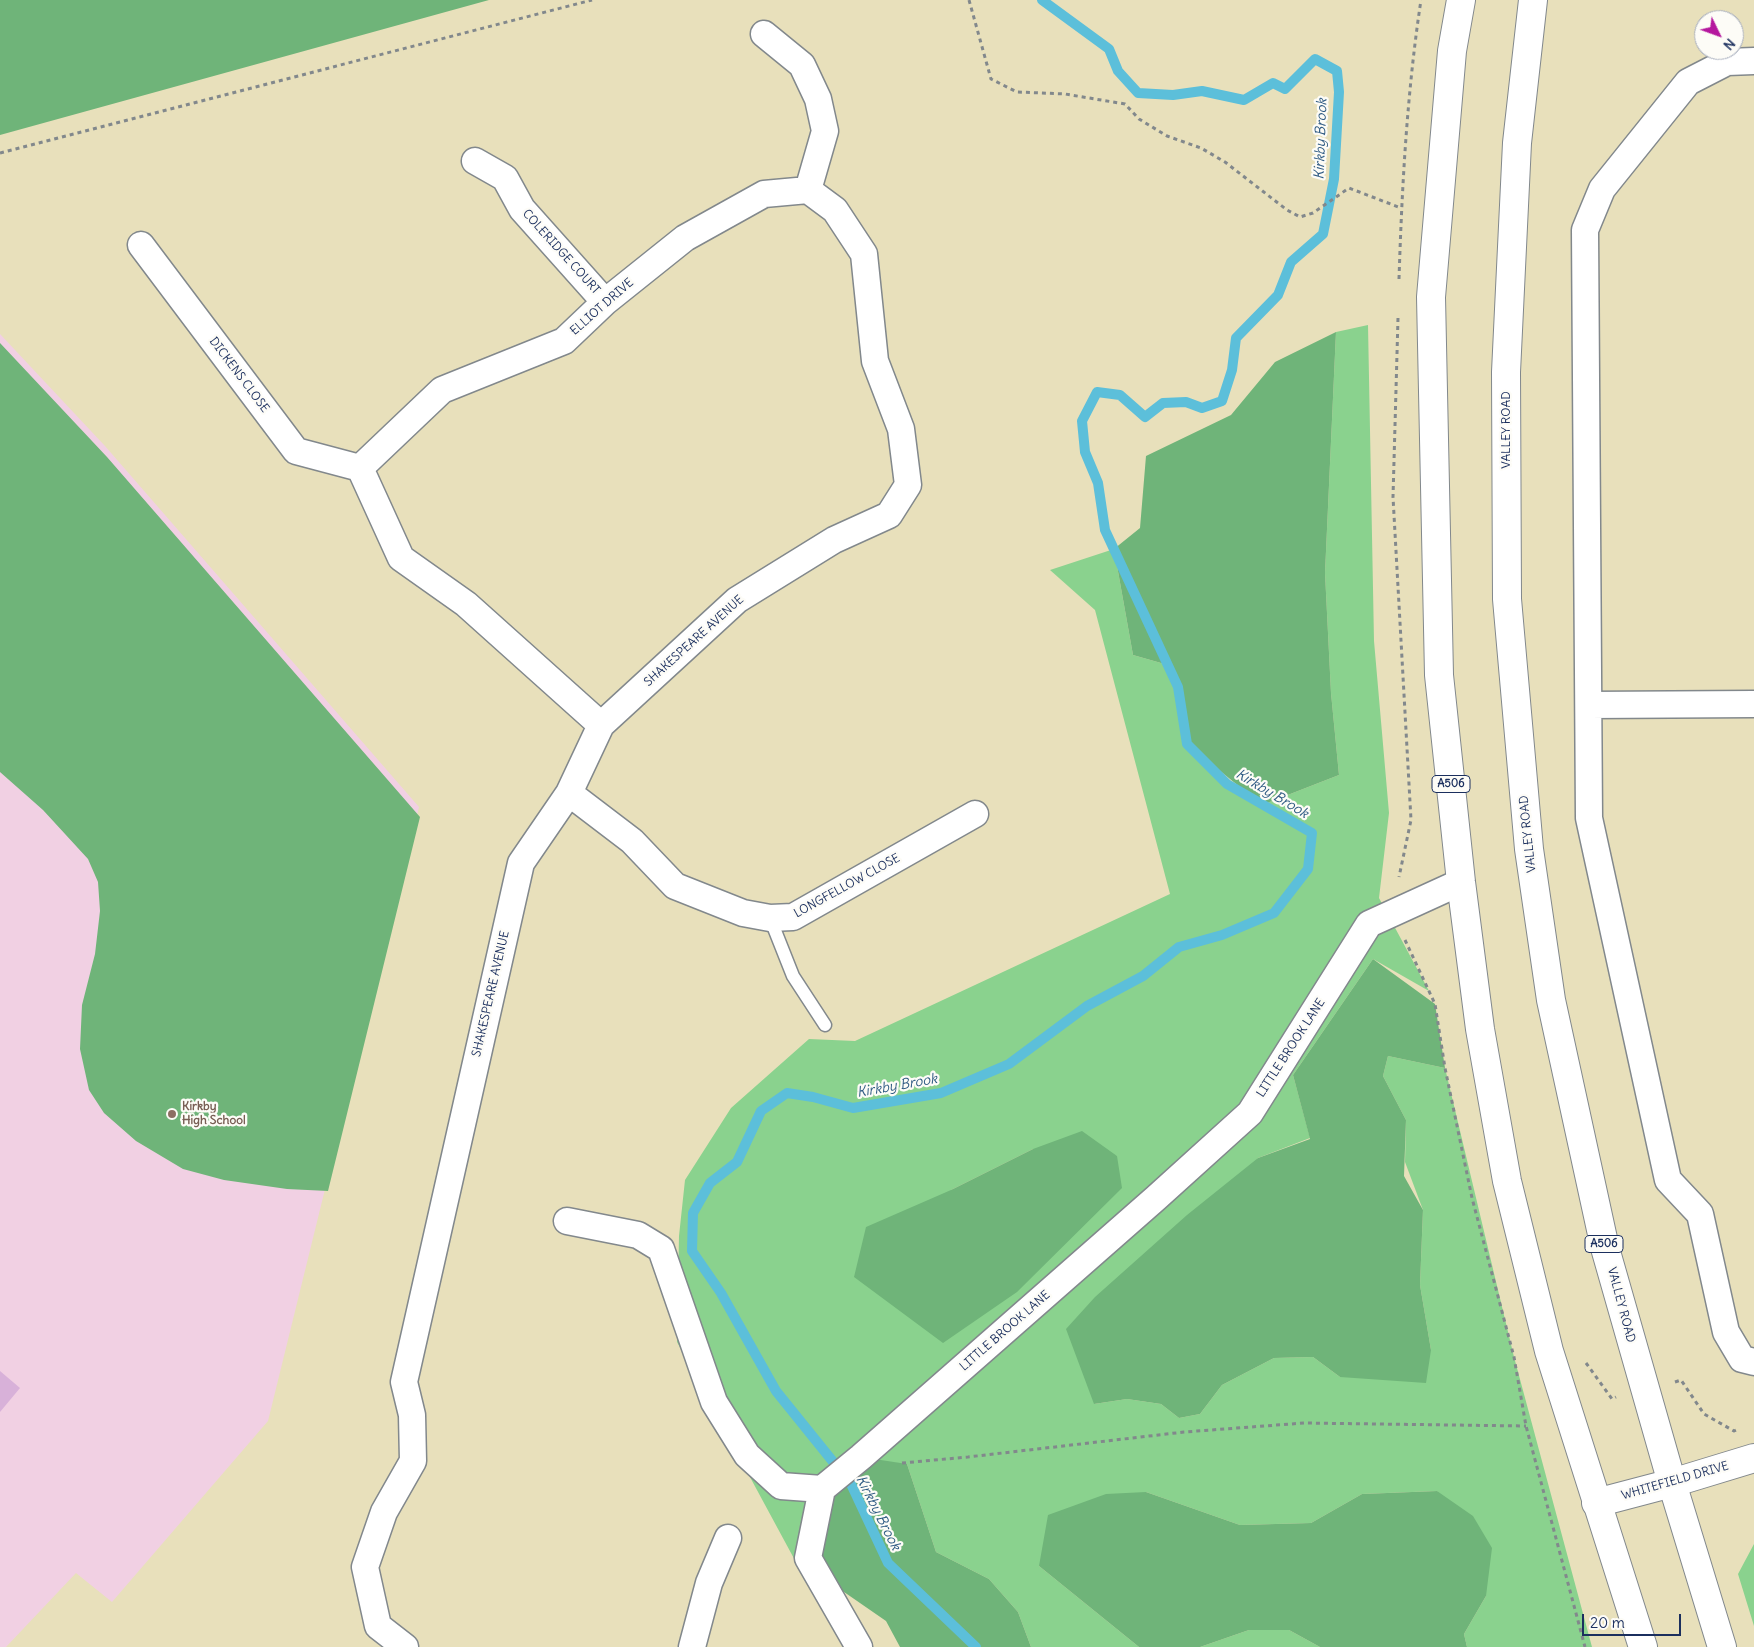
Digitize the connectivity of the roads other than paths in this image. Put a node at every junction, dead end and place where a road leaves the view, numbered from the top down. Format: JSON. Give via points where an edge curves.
{"nodes":[{"id":1,"x":1461,"y":0,"type":"edge"},
{"id":2,"x":1533,"y":0,"type":"edge"},
{"id":3,"x":764,"y":34,"type":"dead end"},
{"id":4,"x":1754,"y":61,"type":"edge"},
{"id":5,"x":475,"y":161,"type":"dead end"},
{"id":6,"x":808,"y":190,"type":"junction"},
{"id":7,"x":141,"y":245,"type":"dead end"},
{"id":8,"x":605,"y":302,"type":"junction"},
{"id":9,"x":360,"y":468,"type":"junction"},
{"id":10,"x":1754,"y":704,"type":"edge"},
{"id":11,"x":1589,"y":705,"type":"junction"},
{"id":12,"x":601,"y":725,"type":"junction"},
{"id":13,"x":569,"y":793,"type":"junction"},
{"id":14,"x":974,"y":814,"type":"dead end"},
{"id":15,"x":1461,"y":882,"type":"junction"},
{"id":16,"x":770,"y":918,"type":"junction"},
{"id":17,"x":825,"y":1025,"type":"dead end"},
{"id":18,"x":567,"y":1221,"type":"dead end"},
{"id":19,"x":1754,"y":1362,"type":"edge"},
{"id":20,"x":1754,"y":1458,"type":"edge"},
{"id":21,"x":1672,"y":1483,"type":"junction"},
{"id":22,"x":822,"y":1489,"type":"junction"},
{"id":23,"x":1596,"y":1503,"type":"junction"},
{"id":24,"x":728,"y":1538,"type":"dead end"},
{"id":25,"x":405,"y":1647,"type":"edge"},
{"id":26,"x":692,"y":1647,"type":"edge"},
{"id":27,"x":859,"y":1647,"type":"edge"},
{"id":28,"x":1643,"y":1647,"type":"edge"},
{"id":29,"x":1722,"y":1647,"type":"edge"}],
"edges":[{"from":1,"to":15,"type":"main road","number":"A506","via":[[1452,51],[1432,297],[1439,675]]},
{"from":2,"to":21,"type":"main road","name":"VALLEY ROAD","number":"A506","via":[[1517,143],[1506,372],[1507,599],[1529,849],[1551,1000],[1605,1248]]},
{"from":3,"to":6,"type":"street","via":[[802,64],[818,99],[825,131]]},
{"from":4,"to":11,"type":"street","via":[[1727,62],[1688,82],[1602,189],[1585,230]]},
{"from":5,"to":8,"type":"street","name":"COLERIDGE COURT","via":[[505,178],[522,209]]},
{"from":6,"to":8,"type":"street","name":"ELLIOT DRIVE","via":[[764,194],[685,238]]},
{"from":6,"to":12,"type":"street","name":"SHAKESPEARE AVENUE","via":[[835,210],[864,254],[875,361],[901,428],[908,485],[889,515],[834,540],[737,600]]},
{"from":7,"to":9,"type":"street","name":"DICKENS CLOSE","via":[[296,451]]},
{"from":8,"to":9,"type":"street","name":"ELLIOT DRIVE","via":[[564,340],[442,390]]},
{"from":9,"to":12,"type":"street","via":[[401,558],[466,604]]},
{"from":10,"to":11,"type":"street"},
{"from":11,"to":19,"type":"street","via":[[1590,818],[1668,1180],[1700,1214],[1726,1332],[1742,1359]]},
{"from":12,"to":13,"type":"street","name":"SHAKESPEARE AVENUE"},
{"from":13,"to":16,"type":"street","name":"LONGFELLOW CLOSE","via":[[632,841],[676,886],[744,913]]},
{"from":13,"to":25,"type":"street","name":"SHAKESPEARE AVENUE","via":[[521,864],[404,1382],[412,1415],[413,1461],[384,1512],[365,1567],[378,1626]]},
{"from":14,"to":16,"type":"street","name":"LONGFELLOW CLOSE","via":[[793,917]]},
{"from":15,"to":22,"type":"street","name":"LITTLE BROOK LANE","via":[[1369,924],[1250,1112]]},
{"from":15,"to":23,"type":"main road","number":"A506","via":[[1480,1029],[1507,1181],[1549,1351]]},
{"from":16,"to":17,"type":"lane","via":[[793,976]]},
{"from":18,"to":22,"type":"street","via":[[638,1235],[661,1249],[714,1402],[747,1455],[780,1486]]},
{"from":20,"to":21,"type":"main road","name":"WHITEFIELD DRIVE"},
{"from":21,"to":23,"type":"main road","name":"WHITEFIELD DRIVE"},
{"from":21,"to":29,"type":"main road","name":"VALLEY ROAD","number":"A506"},
{"from":22,"to":27,"type":"street","via":[[808,1558]]},
{"from":23,"to":28,"type":"main road","number":"A506"},
{"from":24,"to":26,"type":"street","via":[[709,1583]]}]}
